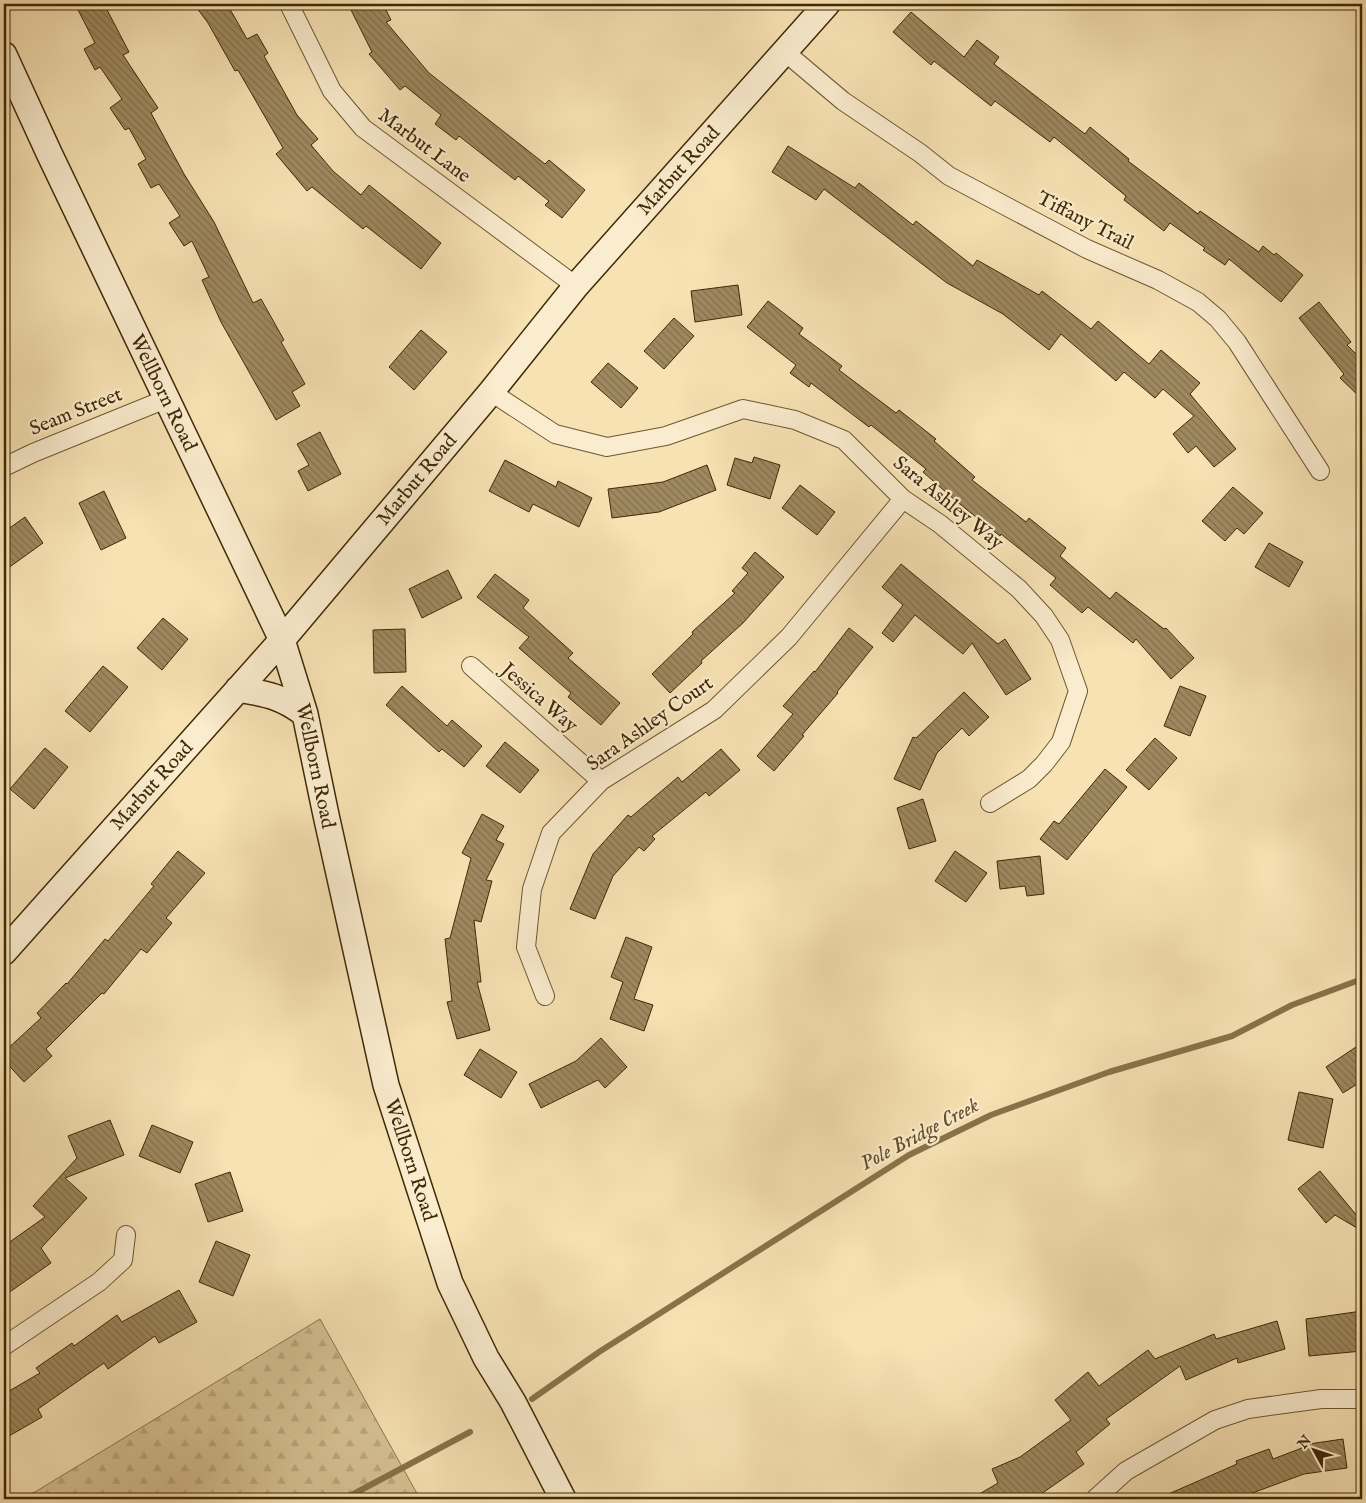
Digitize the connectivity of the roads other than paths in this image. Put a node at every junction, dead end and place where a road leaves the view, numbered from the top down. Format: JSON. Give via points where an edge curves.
{"nodes":[{"id":1,"x":289,"y":4,"type":"edge"},
{"id":2,"x":827,"y":4,"type":"edge"},
{"id":3,"x":785,"y":52,"type":"junction"},
{"id":4,"x":4,"y":56,"type":"edge"},
{"id":5,"x":576,"y":286,"type":"junction"},
{"id":6,"x":491,"y":392,"type":"junction"},
{"id":7,"x":166,"y":399,"type":"junction"},
{"id":8,"x":4,"y":467,"type":"edge"},
{"id":9,"x":1320,"y":471,"type":"dead end"},
{"id":10,"x":903,"y":499,"type":"junction"},
{"id":11,"x":282,"y":640,"type":"junction"},
{"id":12,"x":471,"y":666,"type":"dead end"},
{"id":13,"x":238,"y":689,"type":"junction"},
{"id":14,"x":305,"y":714,"type":"junction"},
{"id":15,"x":601,"y":781,"type":"junction"},
{"id":16,"x":990,"y":803,"type":"dead end"},
{"id":17,"x":4,"y":952,"type":"edge"},
{"id":18,"x":545,"y":996,"type":"dead end"},
{"id":19,"x":126,"y":1235,"type":"dead end"},
{"id":20,"x":4,"y":1346,"type":"edge"},
{"id":21,"x":1362,"y":1399,"type":"edge"},
{"id":22,"x":563,"y":1499,"type":"edge"},
{"id":23,"x":1095,"y":1499,"type":"edge"}],
"edges":[{"from":1,"to":5,"type":"street","name":"Marbut Lane","via":[[332,91],[363,128]]},
{"from":2,"to":3,"type":"street","name":"Marbut Road"},
{"from":3,"to":5,"type":"street","name":"Marbut Road"},
{"from":3,"to":9,"type":"street","name":"Tiffany Trail","via":[[843,101],[949,176],[1087,249],[1158,280],[1198,302],[1237,342]]},
{"from":4,"to":7,"type":"street","name":"Wellborn Road"},
{"from":5,"to":6,"type":"street","name":"Marbut Road"},
{"from":6,"to":10,"type":"street","name":"Sara Ashley Way","via":[[555,434],[607,446],[666,436],[743,410],[795,420],[844,440]]},
{"from":6,"to":11,"type":"street","name":"Marbut Road"},
{"from":7,"to":8,"type":"street","name":"Seam Street"},
{"from":7,"to":11,"type":"street","name":"Wellborn Road"},
{"from":10,"to":15,"type":"street","name":"Sara Ashley Court","via":[[789,637],[714,710]]},
{"from":10,"to":16,"type":"street","name":"Sara Ashley Way","via":[[940,524],[1019,588],[1060,640],[1078,691],[1060,742],[1044,764],[1029,779]]},
{"from":11,"to":13,"type":"street","name":"Marbut Road"},
{"from":11,"to":14,"type":"street","name":"Wellborn Road"},
{"from":12,"to":15,"type":"street","name":"Jessica Way"},
{"from":13,"to":14,"type":"street","via":[[275,696]]},
{"from":13,"to":17,"type":"street","name":"Marbut Road"},
{"from":14,"to":22,"type":"street","name":"Wellborn Road","via":[[386,1085],[450,1283],[486,1358]]},
{"from":15,"to":18,"type":"street","name":"Sara Ashley Court","via":[[551,833],[532,889],[526,947]]},
{"from":19,"to":20,"type":"street","via":[[123,1260],[100,1282]]},
{"from":21,"to":23,"type":"street","via":[[1321,1399],[1248,1408],[1215,1420],[1126,1471]]}]}
